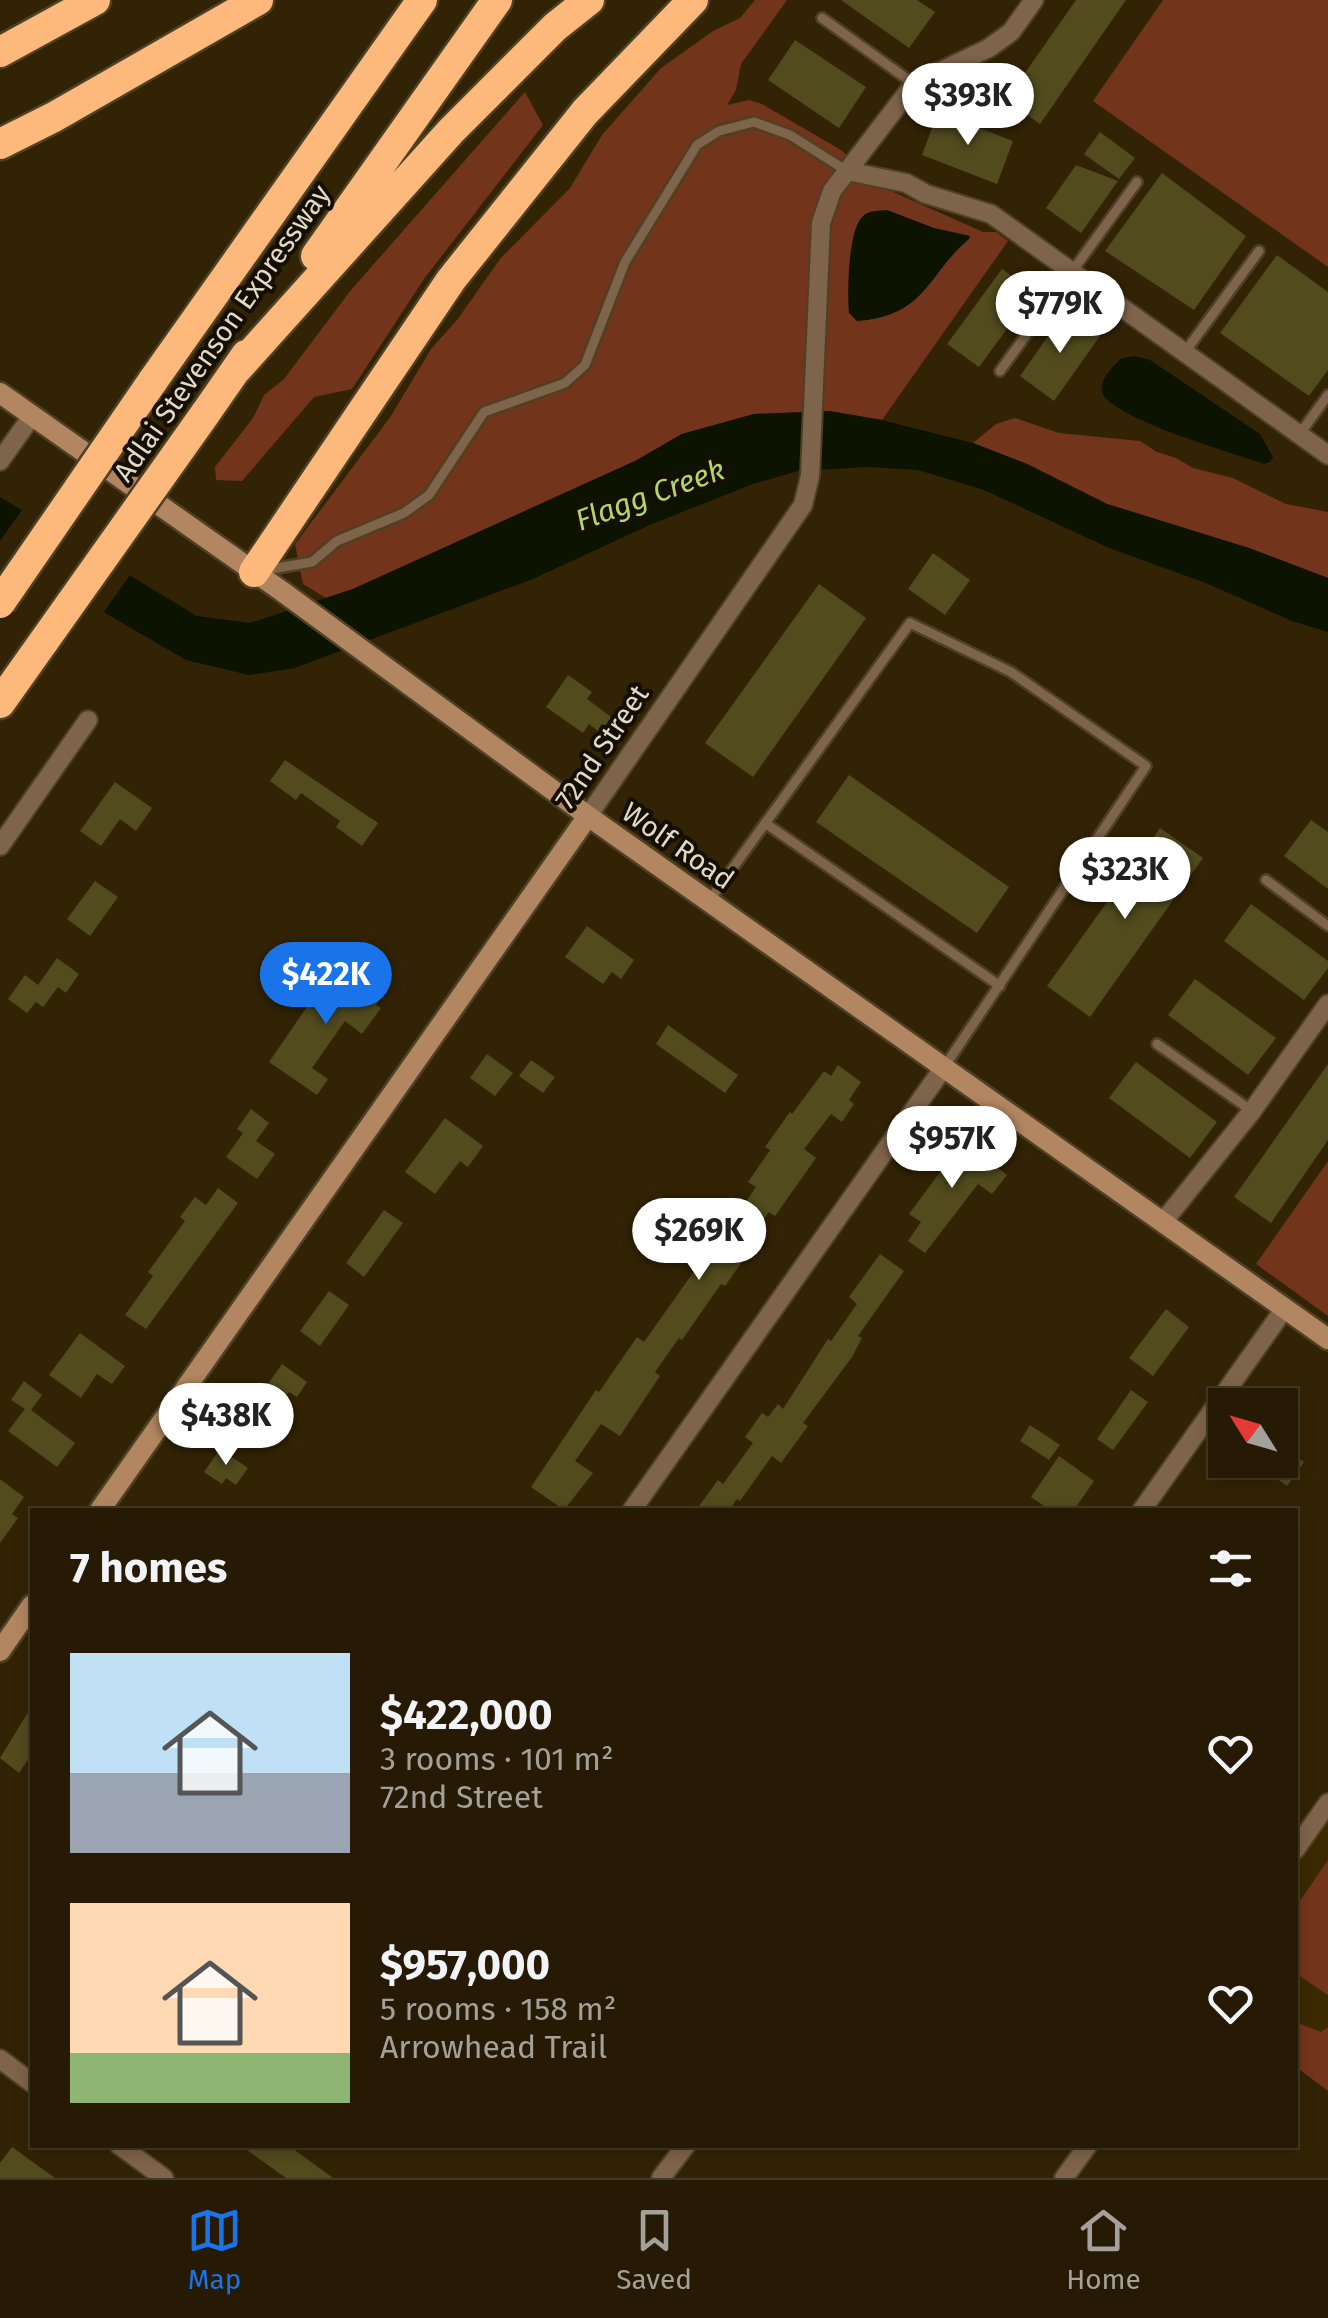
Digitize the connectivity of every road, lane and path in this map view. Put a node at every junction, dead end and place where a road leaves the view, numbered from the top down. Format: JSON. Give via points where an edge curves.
{"nodes":[{"id":1,"x":95,"y":0,"type":"edge"},
{"id":2,"x":258,"y":0,"type":"edge"},
{"id":3,"x":422,"y":0,"type":"edge"},
{"id":4,"x":496,"y":0,"type":"edge"},
{"id":5,"x":589,"y":0,"type":"edge"},
{"id":6,"x":693,"y":0,"type":"edge"},
{"id":7,"x":1034,"y":0,"type":"edge"},
{"id":8,"x":822,"y":18,"type":"dead end"},
{"id":9,"x":0,"y":52,"type":"edge"},
{"id":10,"x":914,"y":84,"type":"junction"},
{"id":11,"x":0,"y":144,"type":"edge"},
{"id":12,"x":846,"y":170,"type":"junction"},
{"id":13,"x":1138,"y":182,"type":"dead end"},
{"id":14,"x":1260,"y":250,"type":"dead end"},
{"id":15,"x":1072,"y":270,"type":"junction"},
{"id":16,"x":1184,"y":352,"type":"junction"},
{"id":17,"x":236,"y":369,"type":"junction"},
{"id":18,"x":1000,"y":371,"type":"dead end"},
{"id":19,"x":0,"y":392,"type":"edge"},
{"id":20,"x":1328,"y":395,"type":"edge"},
{"id":21,"x":32,"y":416,"type":"junction"},
{"id":22,"x":1300,"y":435,"type":"junction"},
{"id":23,"x":1328,"y":456,"type":"edge"},
{"id":24,"x":0,"y":461,"type":"edge"},
{"id":25,"x":254,"y":572,"type":"junction"},
{"id":26,"x":0,"y":603,"type":"edge"},
{"id":27,"x":0,"y":702,"type":"edge"},
{"id":28,"x":88,"y":720,"type":"dead end"},
{"id":29,"x":588,"y":816,"type":"junction"},
{"id":30,"x":766,"y":823,"type":"junction"},
{"id":31,"x":0,"y":846,"type":"edge"},
{"id":32,"x":1266,"y":880,"type":"dead end"},
{"id":33,"x":709,"y":901,"type":"junction"},
{"id":34,"x":1328,"y":926,"type":"edge"},
{"id":35,"x":1000,"y":986,"type":"junction"},
{"id":36,"x":1328,"y":1004,"type":"edge"},
{"id":37,"x":1158,"y":1044,"type":"dead end"},
{"id":38,"x":944,"y":1067,"type":"junction"},
{"id":39,"x":1252,"y":1111,"type":"junction"},
{"id":40,"x":1162,"y":1222,"type":"junction"},
{"id":41,"x":1285,"y":1308,"type":"junction"},
{"id":42,"x":1328,"y":1338,"type":"edge"},
{"id":43,"x":101,"y":1508,"type":"edge"},
{"id":44,"x":633,"y":1508,"type":"edge"},
{"id":45,"x":1143,"y":1508,"type":"edge"},
{"id":46,"x":30,"y":1608,"type":"edge"},
{"id":47,"x":0,"y":1651,"type":"edge"},
{"id":48,"x":1328,"y":1803,"type":"edge"},
{"id":49,"x":1298,"y":1846,"type":"edge"},
{"id":50,"x":0,"y":2059,"type":"edge"},
{"id":51,"x":30,"y":2082,"type":"edge"},
{"id":52,"x":123,"y":2148,"type":"edge"},
{"id":53,"x":684,"y":2148,"type":"edge"},
{"id":54,"x":1086,"y":2148,"type":"edge"},
{"id":55,"x":164,"y":2178,"type":"edge"},
{"id":56,"x":661,"y":2178,"type":"edge"},
{"id":57,"x":1064,"y":2178,"type":"edge"}],
"edges":[{"from":1,"to":9,"type":"highway"},
{"from":2,"to":11,"type":"highway"},
{"from":3,"to":26,"type":"highway","name":"Adlai Stevenson Expressway","bridge":true},
{"from":4,"to":17,"type":"highway","name":"Adlai Stevenson Expressway"},
{"from":5,"to":17,"type":"highway","via":[[451,131]]},
{"from":6,"to":25,"type":"highway","via":[[586,112],[452,280]]},
{"from":7,"to":10,"type":"street","name":"72nd Street","via":[[989,48]]},
{"from":8,"to":10,"type":"lane"},
{"from":10,"to":12,"type":"street","name":"72nd Street"},
{"from":12,"to":15,"type":"street","via":[[991,214]]},
{"from":12,"to":25,"type":"lane","via":[[790,134],[754,122],[696,144],[625,262],[585,365],[565,384],[484,412],[429,495],[404,512],[337,540],[312,562]]},
{"from":12,"to":29,"type":"street","name":"72nd Street","via":[[821,222],[804,505]]},
{"from":13,"to":15,"type":"lane"},
{"from":14,"to":16,"type":"lane"},
{"from":15,"to":16,"type":"street"},
{"from":15,"to":18,"type":"lane"},
{"from":16,"to":22,"type":"street"},
{"from":17,"to":27,"type":"highway","name":"Adlai Stevenson Expressway","bridge":true},
{"from":19,"to":21,"type":"street","name":"Wolf Road"},
{"from":20,"to":22,"type":"lane"},
{"from":21,"to":24,"type":"street"},
{"from":21,"to":25,"type":"street","name":"Wolf Road"},
{"from":22,"to":23,"type":"street"},
{"from":25,"to":29,"type":"street","name":"Wolf Road"},
{"from":28,"to":31,"type":"street"},
{"from":29,"to":33,"type":"street","name":"Wolf Road"},
{"from":29,"to":43,"type":"street","name":"72nd Street"},
{"from":30,"to":33,"type":"lane"},
{"from":30,"to":35,"type":"lane"},
{"from":30,"to":35,"type":"lane","via":[[910,623],[1011,672],[1146,766]]},
{"from":32,"to":34,"type":"lane"},
{"from":33,"to":38,"type":"street","name":"Wolf Road"},
{"from":35,"to":38,"type":"lane"},
{"from":36,"to":39,"type":"street"},
{"from":37,"to":39,"type":"lane"},
{"from":38,"to":40,"type":"street","name":"Wolf Road"},
{"from":38,"to":44,"type":"street"},
{"from":39,"to":40,"type":"street"},
{"from":40,"to":41,"type":"street","name":"Wolf Road"},
{"from":41,"to":42,"type":"street","name":"Wolf Road"},
{"from":41,"to":45,"type":"street"},
{"from":46,"to":47,"type":"street"},
{"from":48,"to":49,"type":"street"},
{"from":50,"to":51,"type":"street"},
{"from":52,"to":55,"type":"street"},
{"from":53,"to":56,"type":"street"},
{"from":54,"to":57,"type":"street"}]}
